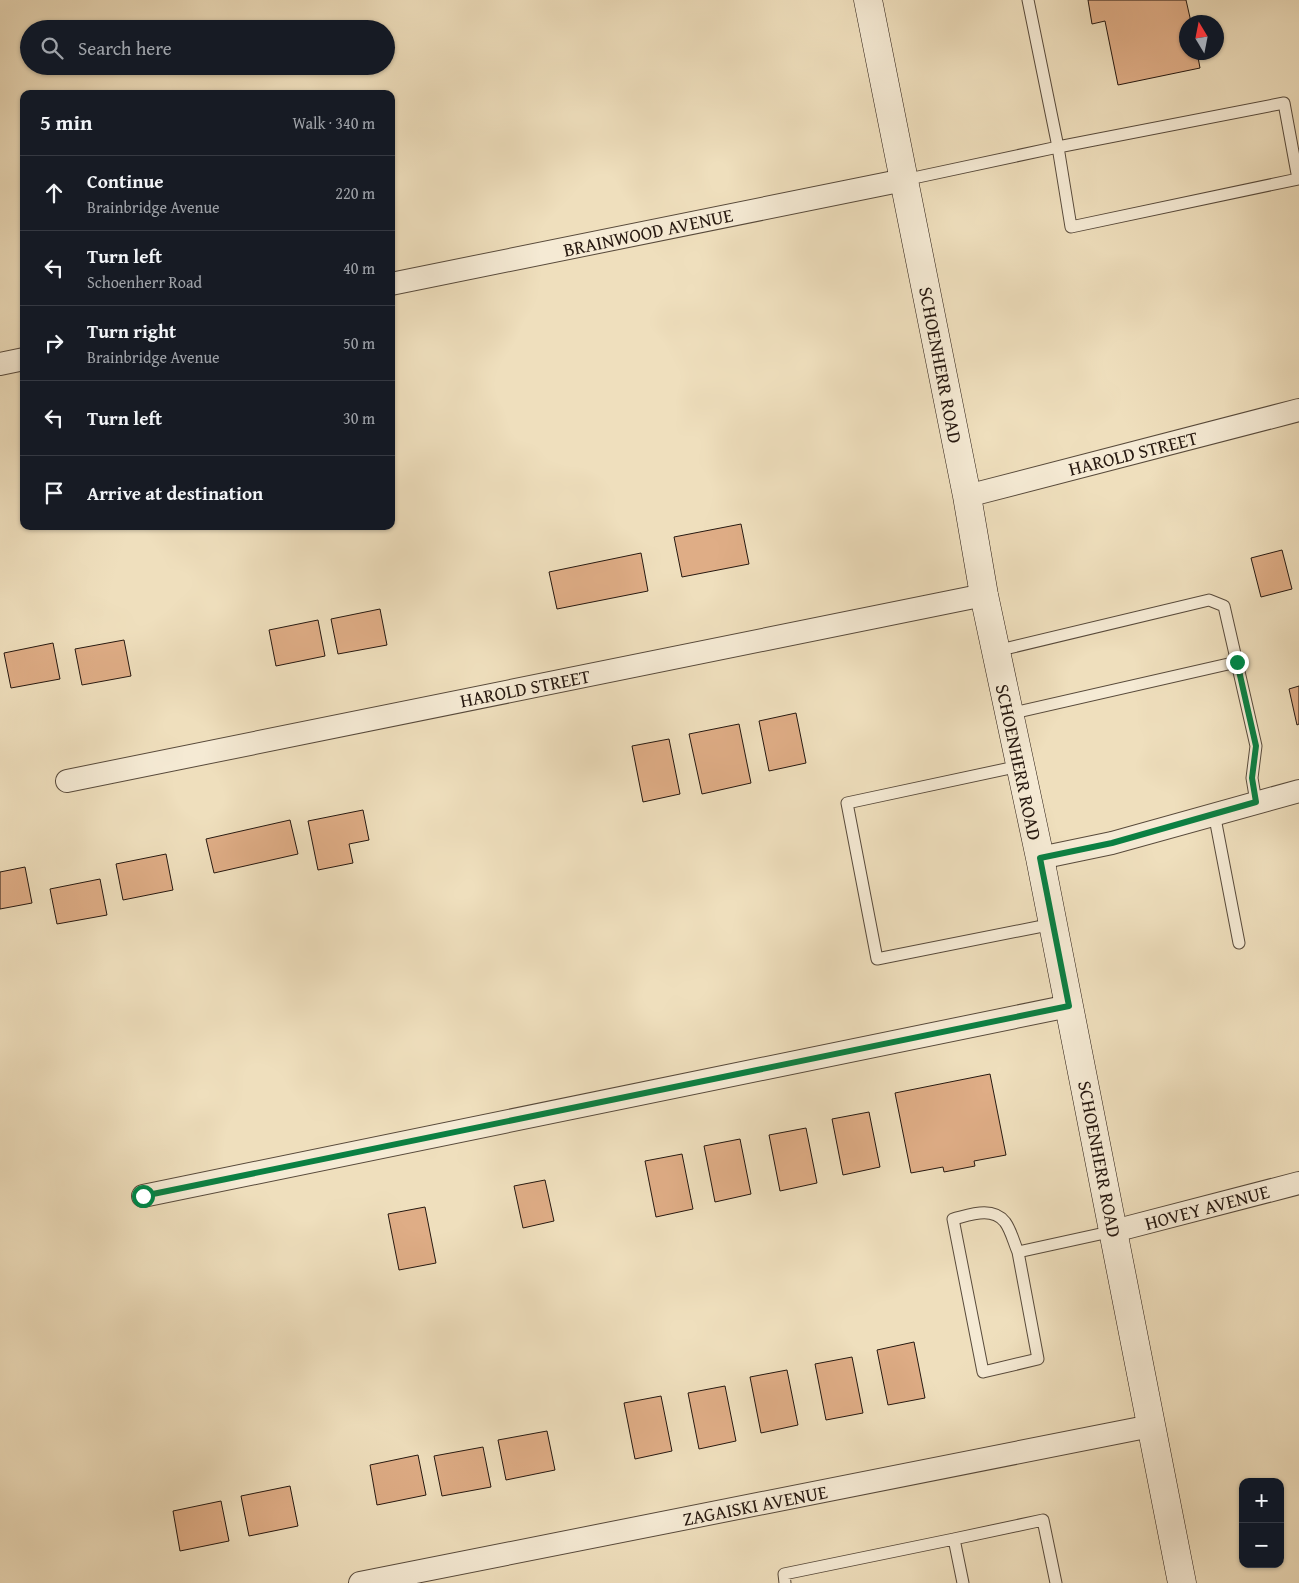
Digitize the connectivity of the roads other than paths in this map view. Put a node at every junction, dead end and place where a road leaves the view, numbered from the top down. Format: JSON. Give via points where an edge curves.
{"nodes":[{"id":1,"x":868,"y":0,"type":"edge"},
{"id":2,"x":1028,"y":0,"type":"edge"},
{"id":3,"x":1058,"y":147,"type":"junction"},
{"id":4,"x":904,"y":180,"type":"junction"},
{"id":5,"x":395,"y":283,"type":"edge"},
{"id":6,"x":20,"y":360,"type":"edge"},
{"id":7,"x":0,"y":364,"type":"edge"},
{"id":8,"x":1299,"y":410,"type":"edge"},
{"id":9,"x":967,"y":496,"type":"junction"},
{"id":10,"x":984,"y":595,"type":"junction"},
{"id":11,"x":996,"y":651,"type":"junction"},
{"id":12,"x":1237,"y":662,"type":"junction"},
{"id":13,"x":1009,"y":714,"type":"junction"},
{"id":14,"x":1020,"y":766,"type":"junction"},
{"id":15,"x":67,"y":780,"type":"dead end"},
{"id":16,"x":1299,"y":791,"type":"edge"},
{"id":17,"x":1256,"y":802,"type":"junction"},
{"id":18,"x":1214,"y":813,"type":"junction"},
{"id":19,"x":1040,"y":858,"type":"junction"},
{"id":20,"x":1053,"y":924,"type":"junction"},
{"id":21,"x":1239,"y":942,"type":"dead end"},
{"id":22,"x":1069,"y":1006,"type":"junction"},
{"id":23,"x":1299,"y":1183,"type":"edge"},
{"id":24,"x":143,"y":1196,"type":"dead end"},
{"id":25,"x":1114,"y":1231,"type":"junction"},
{"id":26,"x":1018,"y":1252,"type":"junction"},
{"id":27,"x":1151,"y":1426,"type":"junction"},
{"id":28,"x":954,"y":1539,"type":"junction"},
{"id":29,"x":360,"y":1583,"type":"edge"},
{"id":30,"x":786,"y":1583,"type":"edge"},
{"id":31,"x":963,"y":1583,"type":"edge"},
{"id":32,"x":1056,"y":1583,"type":"edge"},
{"id":33,"x":1182,"y":1583,"type":"edge"}],
"edges":[{"from":1,"to":4,"type":"main road","name":"SCHOENHERR ROAD"},
{"from":2,"to":3,"type":"lane"},
{"from":3,"to":3,"type":"lane","via":[[1284,103],[1298,179],[1071,227]]},
{"from":3,"to":4,"type":"lane"},
{"from":4,"to":5,"type":"street","name":"BRAINWOOD AVENUE"},
{"from":4,"to":9,"type":"main road","name":"SCHOENHERR ROAD"},
{"from":6,"to":7,"type":"street"},
{"from":8,"to":9,"type":"street","name":"HAROLD STREET"},
{"from":9,"to":10,"type":"main road","name":"SCHOENHERR ROAD"},
{"from":10,"to":11,"type":"main road","name":"SCHOENHERR ROAD"},
{"from":10,"to":15,"type":"street","name":"HAROLD STREET"},
{"from":11,"to":12,"type":"lane","via":[[1209,600],[1224,606]]},
{"from":11,"to":13,"type":"main road","name":"SCHOENHERR ROAD"},
{"from":12,"to":13,"type":"lane"},
{"from":12,"to":17,"type":"lane","via":[[1256,746],[1252,778]]},
{"from":13,"to":14,"type":"main road","name":"SCHOENHERR ROAD"},
{"from":14,"to":19,"type":"main road","name":"SCHOENHERR ROAD"},
{"from":14,"to":20,"type":"lane","via":[[847,803],[878,959]]},
{"from":16,"to":17,"type":"street"},
{"from":17,"to":18,"type":"street"},
{"from":18,"to":19,"type":"street","via":[[1112,843]]},
{"from":18,"to":21,"type":"lane"},
{"from":19,"to":20,"type":"main road","name":"SCHOENHERR ROAD"},
{"from":20,"to":22,"type":"main road","name":"SCHOENHERR ROAD"},
{"from":22,"to":24,"type":"street"},
{"from":22,"to":25,"type":"main road","name":"SCHOENHERR ROAD"},
{"from":23,"to":25,"type":"street","name":"HOVEY AVENUE"},
{"from":25,"to":26,"type":"lane"},
{"from":25,"to":27,"type":"main road","name":"SCHOENHERR ROAD"},
{"from":26,"to":26,"type":"lane","via":[[1038,1359],[983,1372],[953,1218],[989,1212],[995,1214],[1006,1223]]},
{"from":27,"to":29,"type":"street","name":"ZAGAISKI AVENUE"},
{"from":27,"to":33,"type":"main road","name":"SCHOENHERR ROAD"},
{"from":28,"to":30,"type":"lane","via":[[784,1574]]},
{"from":28,"to":31,"type":"lane"},
{"from":28,"to":32,"type":"lane","via":[[1043,1520]]}]}
